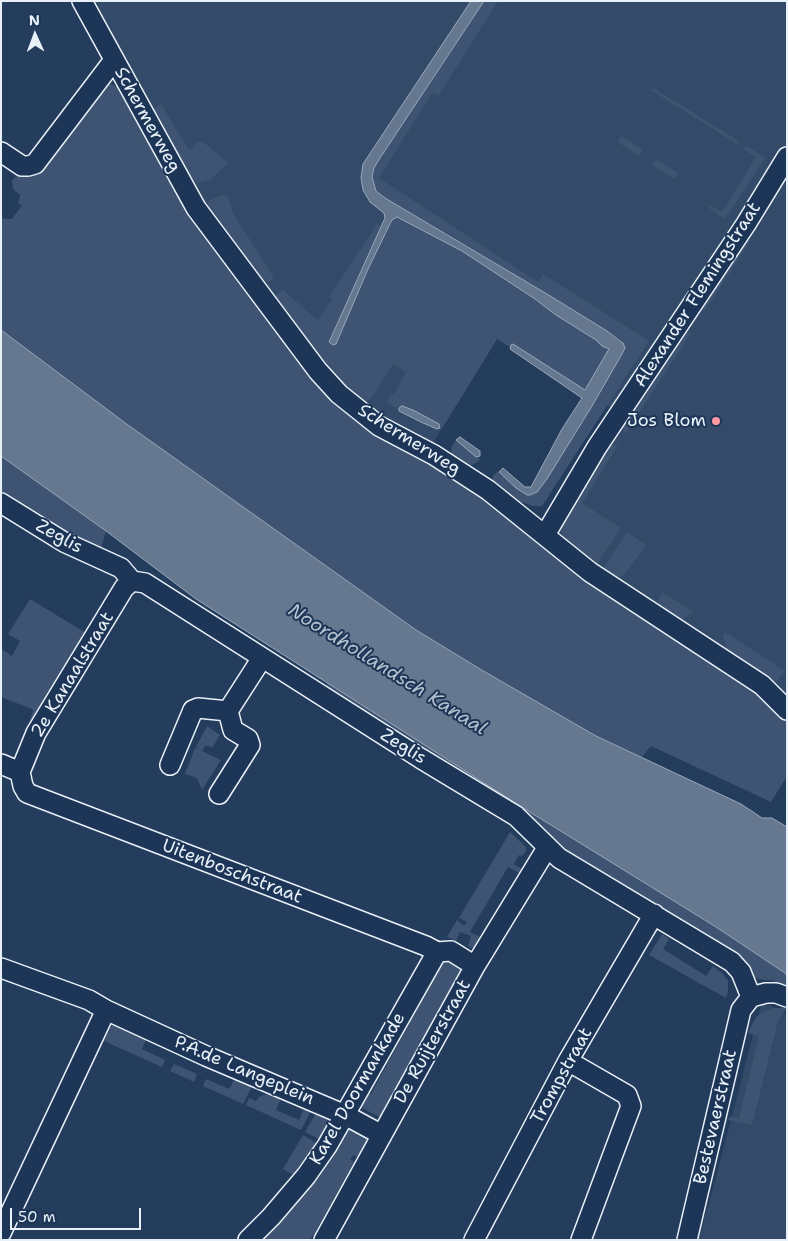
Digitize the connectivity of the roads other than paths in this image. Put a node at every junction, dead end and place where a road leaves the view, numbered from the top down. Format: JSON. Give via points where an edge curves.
{"nodes":[{"id":1,"x":82,"y":1,"type":"edge"},
{"id":2,"x":114,"y":60,"type":"junction"},
{"id":3,"x":1,"y":152,"type":"edge"},
{"id":4,"x":787,"y":157,"type":"edge"},
{"id":5,"x":1,"y":503,"type":"edge"},
{"id":6,"x":545,"y":536,"type":"junction"},
{"id":7,"x":132,"y":581,"type":"junction"},
{"id":8,"x":262,"y":658,"type":"junction"},
{"id":9,"x":787,"y":710,"type":"edge"},
{"id":10,"x":228,"y":711,"type":"junction"},
{"id":11,"x":1,"y":764,"type":"edge"},
{"id":12,"x":170,"y":765,"type":"dead end"},
{"id":13,"x":20,"y":772,"type":"junction"},
{"id":14,"x":219,"y":794,"type":"dead end"},
{"id":15,"x":547,"y":848,"type":"junction"},
{"id":16,"x":654,"y":914,"type":"junction"},
{"id":17,"x":437,"y":952,"type":"junction"},
{"id":18,"x":475,"y":966,"type":"junction"},
{"id":19,"x":1,"y":968,"type":"edge"},
{"id":20,"x":751,"y":997,"type":"junction"},
{"id":21,"x":787,"y":997,"type":"edge"},
{"id":22,"x":106,"y":1010,"type":"junction"},
{"id":23,"x":568,"y":1061,"type":"junction"},
{"id":24,"x":345,"y":1115,"type":"junction"},
{"id":25,"x":382,"y":1135,"type":"junction"},
{"id":26,"x":1,"y":1233,"type":"edge"},
{"id":27,"x":248,"y":1240,"type":"edge"},
{"id":28,"x":324,"y":1240,"type":"edge"},
{"id":29,"x":474,"y":1240,"type":"edge"},
{"id":30,"x":581,"y":1240,"type":"edge"},
{"id":31,"x":687,"y":1240,"type":"edge"}],
"edges":[{"from":1,"to":2,"type":"street","name":"Schermerweg"},
{"from":2,"to":3,"type":"street","via":[[35,164],[22,166]]},
{"from":2,"to":6,"type":"street","name":"Schermerweg","via":[[196,208],[318,371],[339,394],[379,426],[434,455],[482,486]]},
{"from":4,"to":6,"type":"street","name":"Alexander Flemingstraat","via":[[597,447]]},
{"from":5,"to":7,"type":"street","name":"Zeglis","via":[[64,542],[121,568]]},
{"from":6,"to":9,"type":"street","name":"Schermerweg","via":[[590,572],[762,685]]},
{"from":7,"to":8,"type":"street","name":"Zeglis","via":[[145,583]]},
{"from":7,"to":13,"type":"street","name":"2e Kanaalstraat","via":[[124,588],[36,733]]},
{"from":8,"to":10,"type":"street"},
{"from":8,"to":15,"type":"street","name":"Zeglis","via":[[516,816]]},
{"from":10,"to":12,"type":"street","via":[[193,710]]},
{"from":10,"to":14,"type":"street","via":[[233,730],[248,739],[250,745]]},
{"from":11,"to":13,"type":"street"},
{"from":13,"to":17,"type":"street","name":"Uitenboschstraat","via":[[27,793]]},
{"from":15,"to":16,"type":"street","name":"Zeglis"},
{"from":15,"to":18,"type":"street","name":"De Ruijterstraat"},
{"from":16,"to":20,"type":"street","name":"Zeglis","via":[[732,962],[741,972]]},
{"from":16,"to":23,"type":"street","name":"Trompstraat"},
{"from":17,"to":18,"type":"street","name":"Uitenboschstraat","via":[[451,951]]},
{"from":17,"to":24,"type":"street","name":"Karel Doormankade"},
{"from":18,"to":25,"type":"street","name":"De Ruijterstraat"},
{"from":19,"to":22,"type":"street","name":"P.A.de Langeplein","via":[[89,1000]]},
{"from":20,"to":21,"type":"street","via":[[776,993]]},
{"from":20,"to":31,"type":"street","name":"Bestevaerstraat","via":[[741,1010]]},
{"from":22,"to":24,"type":"street","name":"P.A.de Langeplein"},
{"from":22,"to":26,"type":"street"},
{"from":23,"to":29,"type":"street","name":"Trompstraat"},
{"from":23,"to":30,"type":"street","via":[[627,1094],[631,1106]]},
{"from":24,"to":25,"type":"street","name":"P.A.de Langeplein"},
{"from":24,"to":27,"type":"street","name":"Karel Doormankade","via":[[306,1176]]},
{"from":25,"to":28,"type":"street","name":"De Ruijterstraat"}]}
